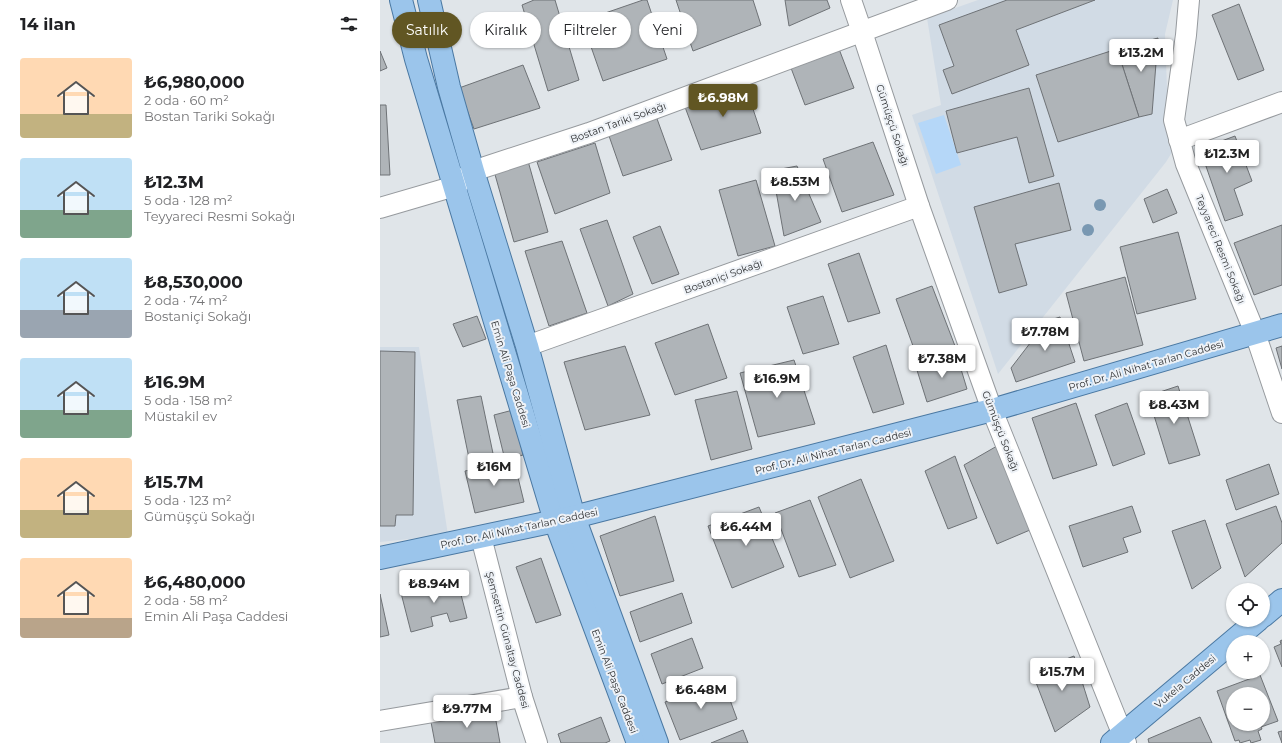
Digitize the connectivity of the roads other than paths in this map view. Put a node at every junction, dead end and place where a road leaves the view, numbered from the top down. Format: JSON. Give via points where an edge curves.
{"nodes":[{"id":1,"x":401,"y":0,"type":"edge"},
{"id":2,"x":429,"y":0,"type":"edge"},
{"id":3,"x":851,"y":0,"type":"edge"},
{"id":4,"x":947,"y":0,"type":"edge"},
{"id":5,"x":1189,"y":0,"type":"edge"},
{"id":6,"x":862,"y":32,"type":"junction"},
{"id":7,"x":1282,"y":102,"type":"edge"},
{"id":8,"x":1179,"y":140,"type":"junction"},
{"id":9,"x":473,"y":172,"type":"junction"},
{"id":10,"x":454,"y":186,"type":"junction"},
{"id":11,"x":919,"y":206,"type":"junction"},
{"id":12,"x":380,"y":208,"type":"edge"},
{"id":13,"x":1282,"y":325,"type":"edge"},
{"id":14,"x":1255,"y":333,"type":"junction"},
{"id":15,"x":527,"y":346,"type":"junction"},
{"id":16,"x":992,"y":410,"type":"junction"},
{"id":17,"x":1282,"y":413,"type":"edge"},
{"id":18,"x":564,"y":519,"type":"junction"},
{"id":19,"x":481,"y":537,"type":"junction"},
{"id":20,"x":380,"y":558,"type":"edge"},
{"id":21,"x":1282,"y":600,"type":"edge"},
{"id":22,"x":1270,"y":610,"type":"edge"},
{"id":23,"x":1250,"y":627,"type":"edge"},
{"id":24,"x":522,"y":697,"type":"junction"},
{"id":25,"x":380,"y":721,"type":"edge"},
{"id":26,"x":1120,"y":740,"type":"edge"},
{"id":27,"x":537,"y":743,"type":"edge"},
{"id":28,"x":638,"y":743,"type":"edge"},
{"id":29,"x":657,"y":743,"type":"edge"}],
"edges":[{"from":1,"to":10,"type":"main road","name":"Emin Ali Paşa Caddesi"},
{"from":2,"to":9,"type":"main road","name":"Emin Ali Paşa Caddesi"},
{"from":3,"to":6,"type":"street","name":"Gümüşçü Sokağı"},
{"from":4,"to":6,"type":"street","name":"Bostan Tariki Sokağı"},
{"from":5,"to":8,"type":"street","name":"Teyyareci Resmi Sokağı","via":[[1174,120]]},
{"from":6,"to":9,"type":"street","name":"Bostan Tariki Sokağı","via":[[589,133]]},
{"from":6,"to":11,"type":"street","name":"Gümüşçü Sokağı"},
{"from":7,"to":8,"type":"street"},
{"from":8,"to":14,"type":"street","name":"Teyyareci Resmi Sokağı","via":[[1186,164]]},
{"from":9,"to":10,"type":"street","name":"Bostan Tariki Sokağı"},
{"from":9,"to":15,"type":"main road","name":"Emin Ali Paşa Caddesi"},
{"from":10,"to":12,"type":"street","name":"Bostan Tariki Sokağı"},
{"from":10,"to":18,"type":"main road","name":"Emin Ali Paşa Caddesi"},
{"from":11,"to":15,"type":"street","name":"Bostaniçi Sokağı"},
{"from":11,"to":16,"type":"street","name":"Gümüşçü Sokağı"},
{"from":13,"to":14,"type":"main road","name":"Prof. Dr. Ali Nihat Tarlan Caddesi"},
{"from":14,"to":16,"type":"main road","name":"Prof. Dr. Ali Nihat Tarlan Caddesi"},
{"from":14,"to":17,"type":"street","name":"Teyyareci Resmi Sokağı"},
{"from":15,"to":18,"type":"main road","name":"Emin Ali Paşa Caddesi"},
{"from":16,"to":18,"type":"main road","name":"Prof. Dr. Ali Nihat Tarlan Caddesi"},
{"from":16,"to":26,"type":"street","name":"Gümüşçü Sokağı"},
{"from":18,"to":19,"type":"main road","name":"Prof. Dr. Ali Nihat Tarlan Caddesi"},
{"from":18,"to":28,"type":"main road","name":"Emin Ali Paşa Caddesi"},
{"from":18,"to":29,"type":"main road","name":"Emin Ali Paşa Caddesi"},
{"from":19,"to":20,"type":"main road","name":"Prof. Dr. Ali Nihat Tarlan Caddesi"},
{"from":19,"to":24,"type":"street","name":"Şemsettin Günaltay Caddesi"},
{"from":21,"to":22,"type":"main road"},
{"from":23,"to":26,"type":"main road","name":"Vukela Caddesi"},
{"from":24,"to":25,"type":"street"},
{"from":24,"to":27,"type":"street","name":"Şemsettin Günaltay Caddesi"}]}
